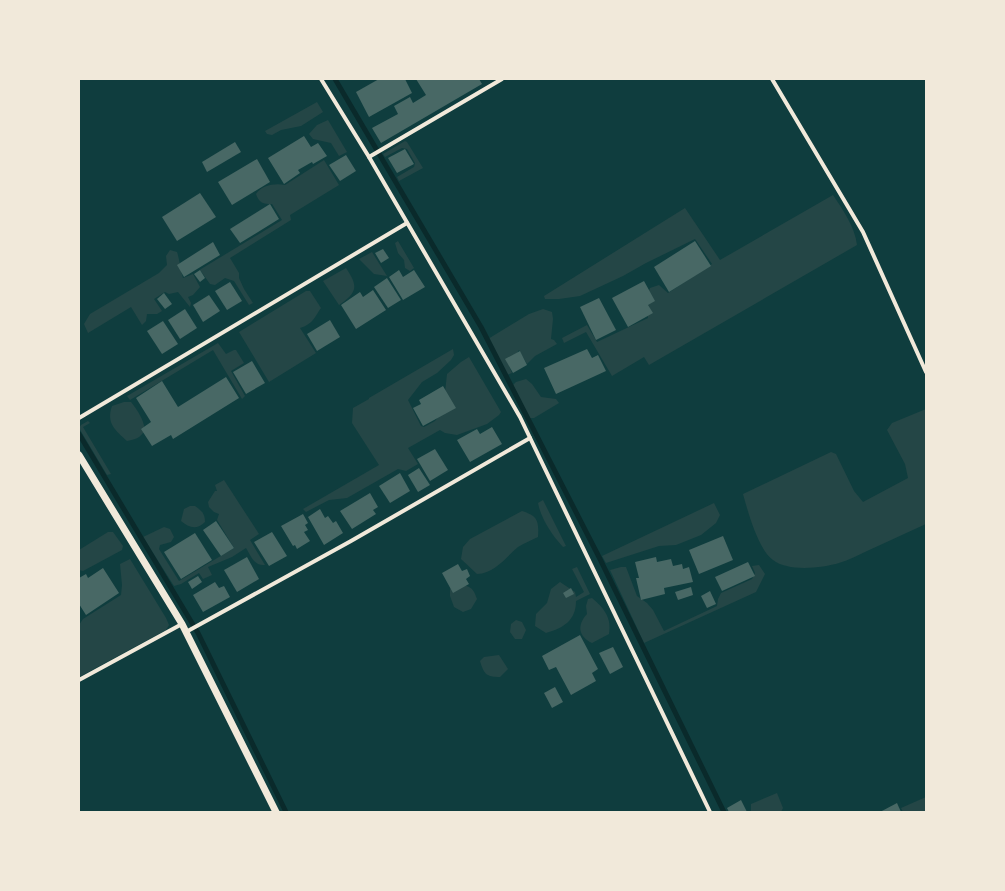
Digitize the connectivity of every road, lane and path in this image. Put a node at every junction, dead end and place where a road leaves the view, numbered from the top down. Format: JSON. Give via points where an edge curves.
{"nodes":[{"id":1,"x":321,"y":79,"type":"edge"},
{"id":2,"x":502,"y":79,"type":"edge"},
{"id":3,"x":772,"y":79,"type":"edge"},
{"id":4,"x":369,"y":157,"type":"junction"},
{"id":5,"x":407,"y":223,"type":"junction"},
{"id":6,"x":926,"y":372,"type":"edge"},
{"id":7,"x":79,"y":418,"type":"edge"},
{"id":8,"x":530,"y":438,"type":"junction"},
{"id":9,"x":79,"y":455,"type":"edge"},
{"id":10,"x":182,"y":624,"type":"junction"},
{"id":11,"x":186,"y":632,"type":"junction"},
{"id":12,"x":79,"y":680,"type":"edge"},
{"id":13,"x":276,"y":812,"type":"edge"},
{"id":14,"x":710,"y":812,"type":"edge"}],
"edges":[{"from":1,"to":4,"type":"street"},
{"from":2,"to":4,"type":"street"},
{"from":3,"to":6,"type":"street","via":[[863,232]]},
{"from":4,"to":5,"type":"street"},
{"from":5,"to":7,"type":"street"},
{"from":5,"to":8,"type":"street"},
{"from":8,"to":11,"type":"street"},
{"from":8,"to":14,"type":"street"},
{"from":9,"to":10,"type":"street"},
{"from":10,"to":11,"type":"street"},
{"from":10,"to":12,"type":"street"},
{"from":11,"to":13,"type":"street"}]}
